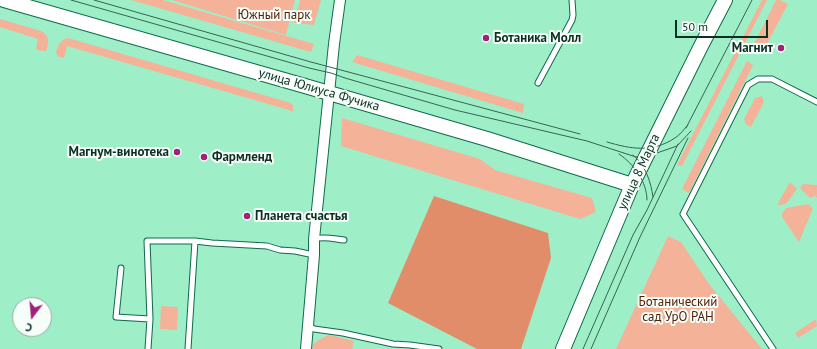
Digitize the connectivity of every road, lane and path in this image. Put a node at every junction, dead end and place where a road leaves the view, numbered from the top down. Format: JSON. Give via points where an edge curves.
{"nodes":[{"id":1,"x":4,"y":0,"type":"edge"},
{"id":2,"x":340,"y":0,"type":"edge"},
{"id":3,"x":572,"y":0,"type":"edge"},
{"id":4,"x":725,"y":0,"type":"edge"},
{"id":5,"x":538,"y":83,"type":"dead end"},
{"id":6,"x":328,"y":93,"type":"junction"},
{"id":7,"x":817,"y":102,"type":"edge"},
{"id":8,"x":632,"y":184,"type":"junction"},
{"id":9,"x":314,"y":239,"type":"junction"},
{"id":10,"x":195,"y":240,"type":"junction"},
{"id":11,"x":344,"y":240,"type":"dead end"},
{"id":12,"x":314,"y":255,"type":"junction"},
{"id":13,"x":121,"y":268,"type":"dead end"},
{"id":14,"x":150,"y":319,"type":"junction"},
{"id":15,"x":308,"y":325,"type":"junction"},
{"id":16,"x":385,"y":342,"type":"junction"},
{"id":17,"x":148,"y":349,"type":"edge"},
{"id":18,"x":188,"y":349,"type":"edge"},
{"id":19,"x":306,"y":349,"type":"edge"},
{"id":20,"x":384,"y":349,"type":"edge"},
{"id":21,"x":439,"y":349,"type":"edge"},
{"id":22,"x":563,"y":349,"type":"edge"},
{"id":23,"x":773,"y":349,"type":"edge"}],
"edges":[{"from":1,"to":6,"type":"street","name":"улица Юлиуса Фучика"},
{"from":2,"to":6,"type":"street"},
{"from":3,"to":5,"type":"lane","via":[[572,20]]},
{"from":4,"to":8,"type":"street","name":"улица 8 Марта"},
{"from":6,"to":8,"type":"street","name":"улица Юлиуса Фучика"},
{"from":6,"to":9,"type":"street"},
{"from":7,"to":23,"type":"lane","via":[[772,79],[758,79],[748,85],[683,214]]},
{"from":8,"to":22,"type":"street","name":"улица 8 Марта"},
{"from":9,"to":11,"type":"lane"},
{"from":9,"to":12,"type":"street"},
{"from":10,"to":12,"type":"lane","via":[[267,246]]},
{"from":10,"to":14,"type":"lane","via":[[147,241]]},
{"from":10,"to":18,"type":"lane"},
{"from":12,"to":15,"type":"street"},
{"from":13,"to":14,"type":"lane","via":[[116,317]]},
{"from":14,"to":17,"type":"lane"},
{"from":15,"to":16,"type":"lane"},
{"from":15,"to":19,"type":"street"},
{"from":16,"to":20,"type":"lane"},
{"from":16,"to":21,"type":"lane"}]}
